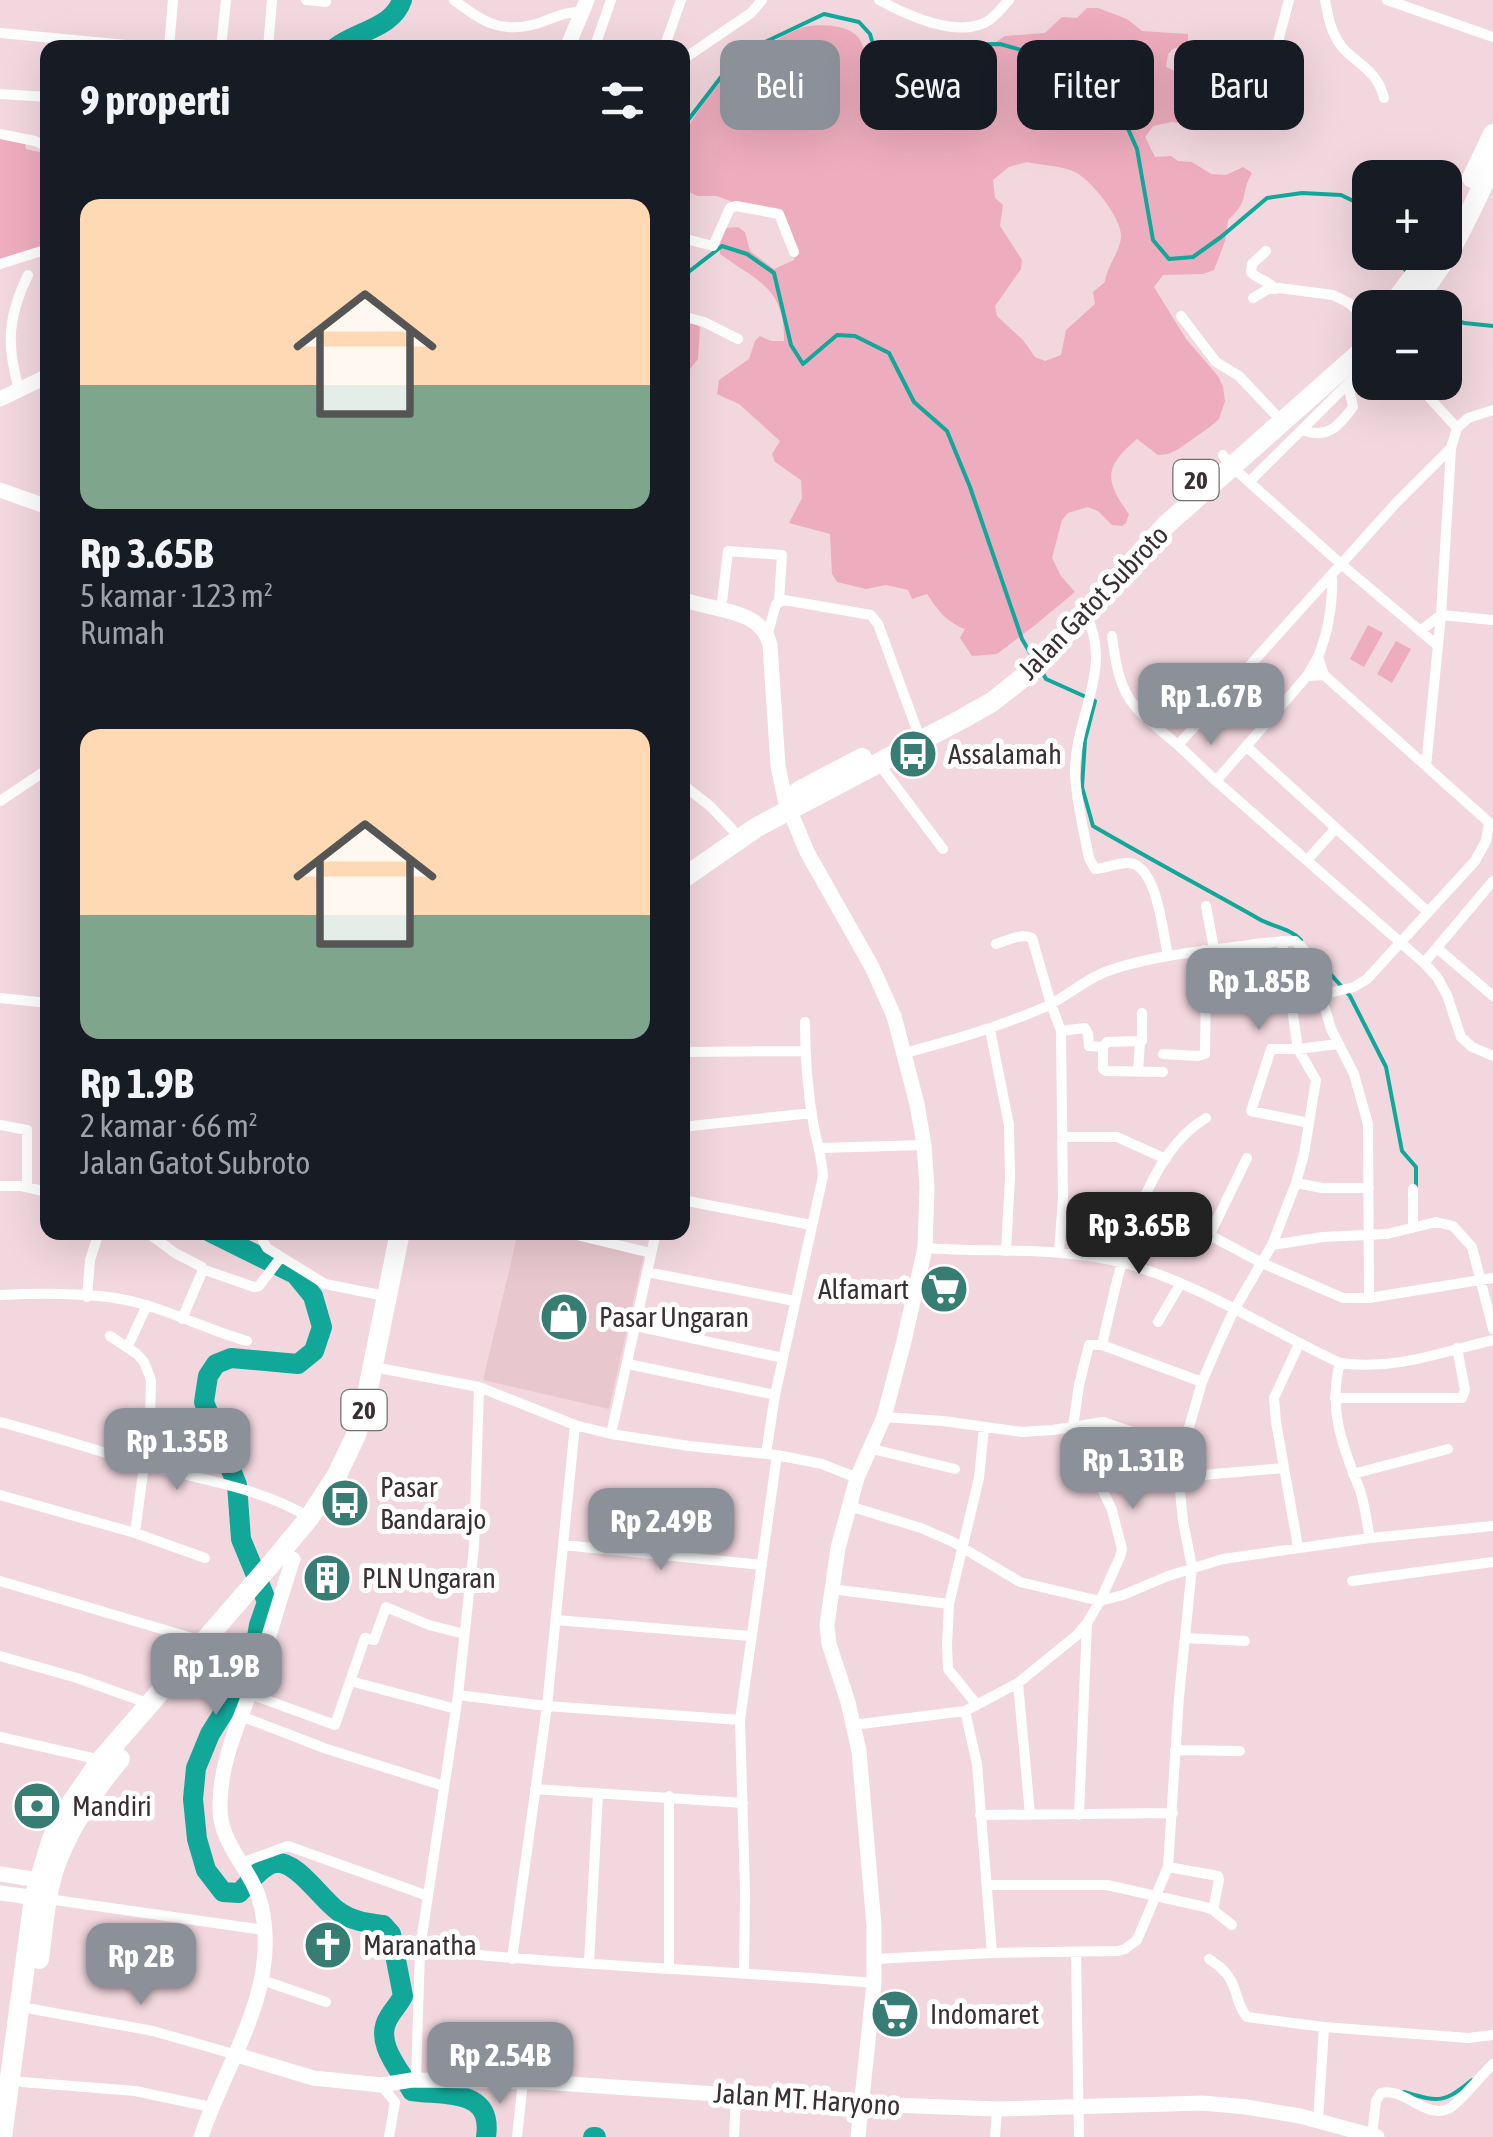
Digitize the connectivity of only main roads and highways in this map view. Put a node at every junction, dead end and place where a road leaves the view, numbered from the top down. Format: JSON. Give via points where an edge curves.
{"nodes":[{"id":1,"x":1493,"y":134,"type":"edge"},
{"id":2,"x":1493,"y":164,"type":"edge"},
{"id":3,"x":1462,"y":210,"type":"edge"},
{"id":4,"x":1462,"y":218,"type":"edge"},
{"id":5,"x":1352,"y":342,"type":"edge"},
{"id":6,"x":1352,"y":359,"type":"edge"},
{"id":7,"x":1227,"y":460,"type":"junction"},
{"id":8,"x":1036,"y":658,"type":"junction"},
{"id":9,"x":786,"y":804,"type":"junction"},
{"id":10,"x":690,"y":857,"type":"edge"},
{"id":11,"x":690,"y":873,"type":"edge"},
{"id":12,"x":398,"y":1240,"type":"edge"},
{"id":13,"x":410,"y":1240,"type":"edge"},
{"id":14,"x":239,"y":1610,"type":"junction"},
{"id":15,"x":42,"y":1889,"type":"junction"},
{"id":16,"x":6,"y":2050,"type":"edge"},
{"id":17,"x":2,"y":2137,"type":"edge"},
{"id":18,"x":16,"y":2137,"type":"edge"}],
"edges":[{"from":1,"to":3,"type":"highway"},
{"from":2,"to":4,"type":"highway"},
{"from":5,"to":7,"type":"highway","name":"Jalan Gatot Subroto","number":"20"},
{"from":6,"to":7,"type":"highway","name":"Jalan Gatot Subroto","number":"20"},
{"from":7,"to":8,"type":"highway","name":"Jalan Gatot Subroto","number":"20"},
{"from":7,"to":8,"type":"highway","name":"Jalan Gatot Subroto","number":"20","via":[[1152,520]]},
{"from":8,"to":9,"type":"highway","name":"Jalan Gatot Subroto","number":"20"},
{"from":8,"to":9,"type":"highway","name":"Jalan Gatot Subroto","number":"20","via":[[992,702],[879,764]]},
{"from":9,"to":10,"type":"highway","name":"Jalan Gatot Subroto","number":"20"},
{"from":9,"to":11,"type":"highway","name":"Jalan Gatot Subroto","number":"20"},
{"from":12,"to":14,"type":"highway","number":"20","via":[[356,1435],[309,1518]]},
{"from":13,"to":14,"type":"highway","number":"20","via":[[358,1462],[325,1518]]},
{"from":14,"to":15,"type":"highway","number":"20","via":[[113,1768]]},
{"from":14,"to":15,"type":"highway","number":"20","via":[[203,1641],[101,1760],[65,1812]]},
{"from":15,"to":16,"type":"highway","number":"20"},
{"from":15,"to":18,"type":"highway","number":"20"},
{"from":16,"to":17,"type":"highway","number":"20"}]}
